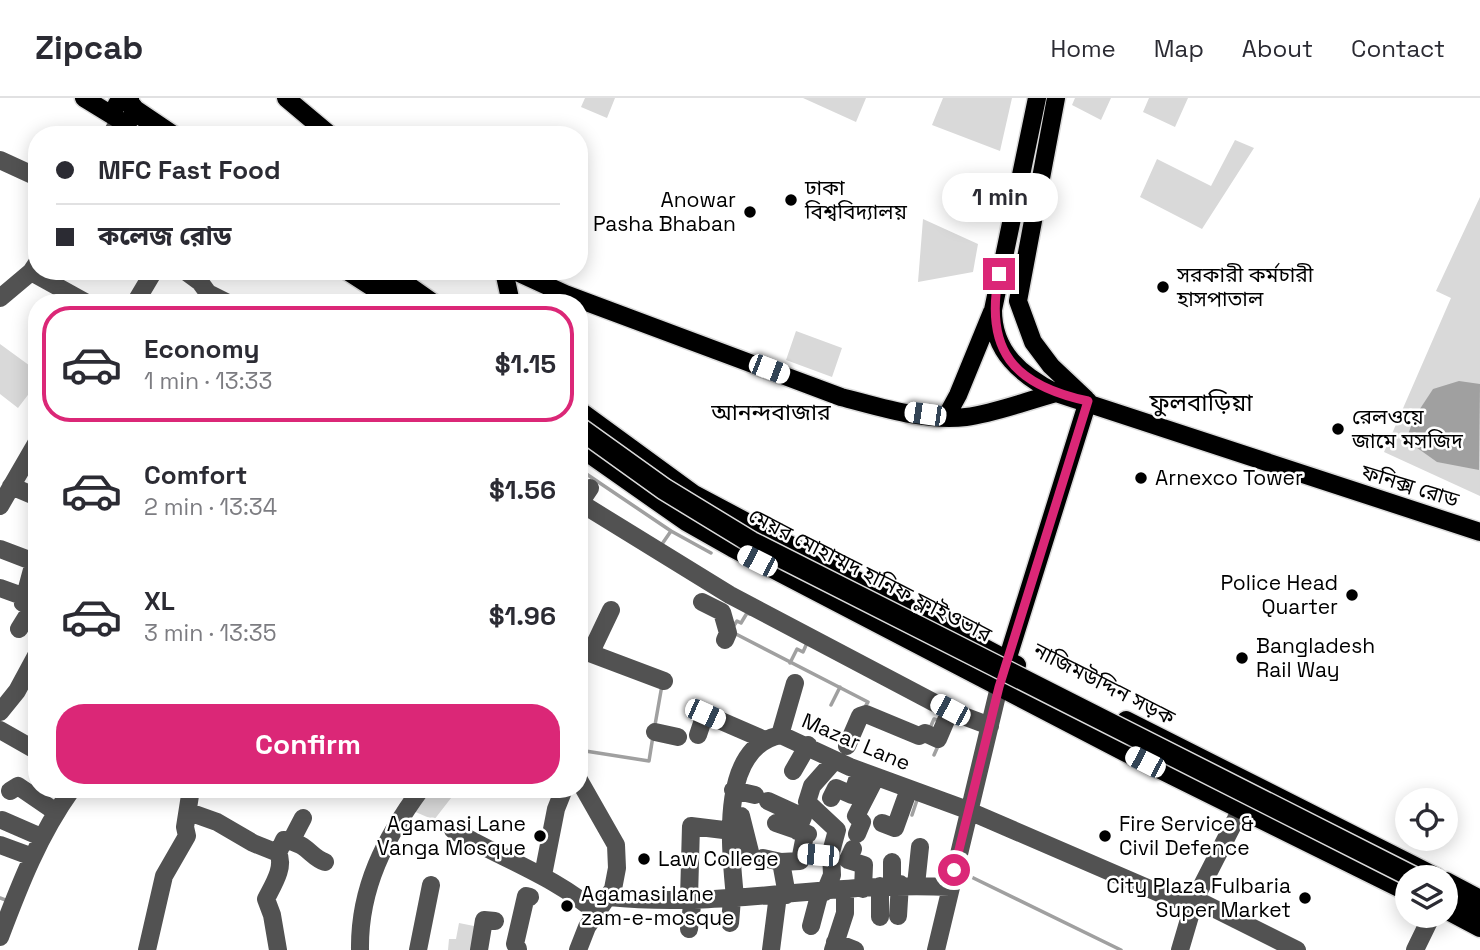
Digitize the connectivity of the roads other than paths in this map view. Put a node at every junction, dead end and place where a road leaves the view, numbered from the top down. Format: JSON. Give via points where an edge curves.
{"nodes":[{"id":1,"x":84,"y":98,"type":"edge"},
{"id":2,"x":286,"y":98,"type":"edge"},
{"id":3,"x":1037,"y":98,"type":"edge"},
{"id":4,"x":1056,"y":98,"type":"edge"},
{"id":5,"x":125,"y":113,"type":"edge"},
{"id":6,"x":140,"y":126,"type":"edge"},
{"id":7,"x":152,"y":126,"type":"edge"},
{"id":8,"x":319,"y":126,"type":"edge"},
{"id":9,"x":0,"y":160,"type":"edge"},
{"id":10,"x":28,"y":173,"type":"edge"},
{"id":11,"x":28,"y":272,"type":"edge"},
{"id":12,"x":53,"y":280,"type":"edge"},
{"id":13,"x":197,"y":280,"type":"edge"},
{"id":14,"x":361,"y":280,"type":"edge"},
{"id":15,"x":378,"y":280,"type":"edge"},
{"id":16,"x":397,"y":280,"type":"edge"},
{"id":17,"x":535,"y":280,"type":"edge"},
{"id":18,"x":74,"y":294,"type":"edge"},
{"id":19,"x":210,"y":294,"type":"edge"},
{"id":20,"x":382,"y":294,"type":"edge"},
{"id":21,"x":399,"y":294,"type":"edge"},
{"id":22,"x":418,"y":294,"type":"edge"},
{"id":23,"x":565,"y":294,"type":"edge"},
{"id":24,"x":0,"y":298,"type":"edge"},
{"id":25,"x":588,"y":303,"type":"edge"},
{"id":26,"x":993,"y":310,"type":"junction"},
{"id":27,"x":1056,"y":393,"type":"junction"},
{"id":28,"x":1088,"y":401,"type":"junction"},
{"id":29,"x":588,"y":417,"type":"edge"},
{"id":30,"x":946,"y":417,"type":"junction"},
{"id":31,"x":588,"y":434,"type":"edge"},
{"id":32,"x":588,"y":442,"type":"edge"},
{"id":33,"x":28,"y":453,"type":"edge"},
{"id":34,"x":588,"y":453,"type":"edge"},
{"id":35,"x":9,"y":476,"type":"edge"},
{"id":36,"x":28,"y":490,"type":"edge"},
{"id":37,"x":588,"y":501,"type":"edge"},
{"id":38,"x":0,"y":506,"type":"edge"},
{"id":39,"x":1480,"y":533,"type":"edge"},
{"id":40,"x":0,"y":549,"type":"edge"},
{"id":41,"x":28,"y":557,"type":"edge"},
{"id":42,"x":0,"y":588,"type":"edge"},
{"id":43,"x":730,"y":595,"type":"junction"},
{"id":44,"x":28,"y":603,"type":"edge"},
{"id":45,"x":697,"y":608,"type":"dead end"},
{"id":46,"x":611,"y":610,"type":"dead end"},
{"id":47,"x":28,"y":611,"type":"edge"},
{"id":48,"x":722,"y":612,"type":"junction"},
{"id":49,"x":19,"y":629,"type":"dead end"},
{"id":50,"x":725,"y":640,"type":"dead end"},
{"id":51,"x":588,"y":646,"type":"edge"},
{"id":52,"x":588,"y":652,"type":"edge"},
{"id":53,"x":1007,"y":660,"type":"junction"},
{"id":54,"x":28,"y":673,"type":"edge"},
{"id":55,"x":664,"y":681,"type":"dead end"},
{"id":56,"x":795,"y":683,"type":"dead end"},
{"id":57,"x":999,"y":687,"type":"junction"},
{"id":58,"x":950,"y":710,"type":"junction"},
{"id":59,"x":0,"y":712,"type":"edge"},
{"id":60,"x":991,"y":719,"type":"junction"},
{"id":61,"x":0,"y":730,"type":"edge"},
{"id":62,"x":655,"y":732,"type":"dead end"},
{"id":63,"x":698,"y":735,"type":"dead end"},
{"id":64,"x":678,"y":737,"type":"dead end"},
{"id":65,"x":772,"y":738,"type":"junction"},
{"id":66,"x":28,"y":746,"type":"edge"},
{"id":67,"x":808,"y":746,"type":"junction"},
{"id":68,"x":841,"y":753,"type":"junction"},
{"id":69,"x":793,"y":771,"type":"dead end"},
{"id":70,"x":874,"y":776,"type":"junction"},
{"id":71,"x":10,"y":791,"type":"dead end"},
{"id":72,"x":914,"y":791,"type":"junction"},
{"id":73,"x":28,"y":793,"type":"edge"},
{"id":74,"x":588,"y":796,"type":"edge"},
{"id":75,"x":36,"y":798,"type":"edge"},
{"id":76,"x":66,"y":798,"type":"edge"},
{"id":77,"x":190,"y":798,"type":"edge"},
{"id":78,"x":414,"y":798,"type":"edge"},
{"id":79,"x":560,"y":798,"type":"edge"},
{"id":80,"x":831,"y":798,"type":"dead end"},
{"id":81,"x":877,"y":800,"type":"dead end"},
{"id":82,"x":744,"y":801,"type":"junction"},
{"id":83,"x":1240,"y":811,"type":"junction"},
{"id":84,"x":56,"y":812,"type":"junction"},
{"id":85,"x":189,"y":812,"type":"junction"},
{"id":86,"x":969,"y":812,"type":"junction"},
{"id":87,"x":913,"y":815,"type":"dead end"},
{"id":88,"x":303,"y":818,"type":"dead end"},
{"id":89,"x":2,"y":820,"type":"dead end"},
{"id":90,"x":776,"y":823,"type":"dead end"},
{"id":91,"x":882,"y":823,"type":"dead end"},
{"id":92,"x":453,"y":830,"type":"dead end"},
{"id":93,"x":804,"y":834,"type":"junction"},
{"id":94,"x":41,"y":837,"type":"junction"},
{"id":95,"x":0,"y":845,"type":"edge"},
{"id":96,"x":285,"y":847,"type":"junction"},
{"id":97,"x":920,"y":847,"type":"dead end"},
{"id":98,"x":802,"y":853,"type":"junction"},
{"id":99,"x":831,"y":855,"type":"junction"},
{"id":100,"x":30,"y":856,"type":"junction"},
{"id":101,"x":763,"y":858,"type":"dead end"},
{"id":102,"x":325,"y":862,"type":"dead end"},
{"id":103,"x":781,"y":862,"type":"junction"},
{"id":104,"x":892,"y":862,"type":"dead end"},
{"id":105,"x":1413,"y":865,"type":"edge"},
{"id":106,"x":1395,"y":868,"type":"edge"},
{"id":107,"x":543,"y":875,"type":"junction"},
{"id":108,"x":1395,"y":877,"type":"edge"},
{"id":109,"x":431,"y":885,"type":"dead end"},
{"id":110,"x":1395,"y":885,"type":"edge"},
{"id":111,"x":883,"y":887,"type":"junction"},
{"id":112,"x":950,"y":887,"type":"junction"},
{"id":113,"x":1458,"y":887,"type":"edge"},
{"id":114,"x":822,"y":892,"type":"junction"},
{"id":115,"x":782,"y":895,"type":"junction"},
{"id":116,"x":530,"y":897,"type":"dead end"},
{"id":117,"x":609,"y":897,"type":"junction"},
{"id":118,"x":691,"y":898,"type":"junction"},
{"id":119,"x":733,"y":899,"type":"junction"},
{"id":120,"x":1195,"y":899,"type":"junction"},
{"id":121,"x":1458,"y":899,"type":"edge"},
{"id":122,"x":1480,"y":899,"type":"edge"},
{"id":123,"x":6,"y":902,"type":"edge"},
{"id":124,"x":1458,"y":908,"type":"edge"},
{"id":125,"x":1480,"y":911,"type":"edge"},
{"id":126,"x":598,"y":914,"type":"junction"},
{"id":127,"x":1458,"y":916,"type":"edge"},
{"id":128,"x":889,"y":917,"type":"dead end"},
{"id":129,"x":1480,"y":920,"type":"edge"},
{"id":130,"x":495,"y":921,"type":"dead end"},
{"id":131,"x":730,"y":923,"type":"dead end"},
{"id":132,"x":811,"y":926,"type":"dead end"},
{"id":133,"x":1426,"y":928,"type":"edge"},
{"id":134,"x":1480,"y":928,"type":"edge"},
{"id":135,"x":689,"y":929,"type":"dead end"},
{"id":136,"x":0,"y":937,"type":"edge"},
{"id":137,"x":834,"y":946,"type":"edge"},
{"id":138,"x":146,"y":950,"type":"edge"},
{"id":139,"x":278,"y":950,"type":"edge"},
{"id":140,"x":360,"y":950,"type":"edge"},
{"id":141,"x":418,"y":950,"type":"edge"},
{"id":142,"x":479,"y":950,"type":"edge"},
{"id":143,"x":517,"y":950,"type":"edge"},
{"id":144,"x":531,"y":950,"type":"edge"},
{"id":145,"x":578,"y":950,"type":"edge"},
{"id":146,"x":771,"y":950,"type":"edge"},
{"id":147,"x":855,"y":950,"type":"edge"},
{"id":148,"x":936,"y":950,"type":"edge"},
{"id":149,"x":1180,"y":950,"type":"edge"},
{"id":150,"x":1297,"y":950,"type":"edge"},
{"id":151,"x":1415,"y":950,"type":"edge"}],
"edges":[{"from":1,"to":5,"type":"main road"},
{"from":2,"to":8,"type":"main road"},
{"from":3,"to":26,"type":"main road"},
{"from":4,"to":28,"type":"main road","via":[[1018,301],[1033,342]]},
{"from":5,"to":6,"type":"highway"},
{"from":5,"to":7,"type":"highway"},
{"from":9,"to":10,"type":"street"},
{"from":11,"to":24,"type":"street"},
{"from":12,"to":18,"type":"street"},
{"from":13,"to":19,"type":"street"},
{"from":14,"to":20,"type":"main road"},
{"from":15,"to":21,"type":"highway"},
{"from":16,"to":22,"type":"highway"},
{"from":17,"to":23,"type":"main road"},
{"from":25,"to":30,"type":"main road","via":[[841,397]]},
{"from":26,"to":27,"type":"main road","via":[[995,331],[1010,359],[1033,381]]},
{"from":26,"to":30,"type":"main road"},
{"from":27,"to":28,"type":"main road","name":"ফনিক্স রোড"},
{"from":27,"to":30,"type":"main road","via":[[996,410]]},
{"from":28,"to":39,"type":"main road","name":"ফনিক্স রোড"},
{"from":28,"to":53,"type":"main road"},
{"from":29,"to":53,"type":"main road","name":"নাজিমউদ্দিন সড়ক","via":[[694,494]]},
{"from":31,"to":106,"type":"highway","name":"মেয়র মোহাম্মদ হানিফ ফ্লাইওভার","bridge":true,"via":[[664,489],[751,542]]},
{"from":32,"to":108,"type":"highway","via":[[693,518],[754,554]]},
{"from":33,"to":35,"type":"street"},
{"from":34,"to":57,"type":"main road","via":[[686,522]]},
{"from":35,"to":36,"type":"street"},
{"from":35,"to":38,"type":"street"},
{"from":37,"to":43,"type":"street"},
{"from":40,"to":41,"type":"street"},
{"from":42,"to":44,"type":"street"},
{"from":43,"to":48,"type":"street"},
{"from":43,"to":58,"type":"street"},
{"from":45,"to":48,"type":"street","via":[[710,614]]},
{"from":46,"to":51,"type":"street"},
{"from":47,"to":49,"type":"street"},
{"from":48,"to":50,"type":"street","via":[[727,625]]},
{"from":52,"to":55,"type":"street"},
{"from":53,"to":57,"type":"main road"},
{"from":53,"to":105,"type":"main road","name":"নাজিমউদ্দিন সড়ক"},
{"from":54,"to":59,"type":"street"},
{"from":56,"to":65,"type":"street"},
{"from":57,"to":60,"type":"street"},
{"from":57,"to":83,"type":"main road"},
{"from":58,"to":60,"type":"street"},
{"from":58,"to":68,"type":"street","via":[[938,739],[866,714],[860,716]]},
{"from":60,"to":86,"type":"street"},
{"from":61,"to":66,"type":"street"},
{"from":62,"to":64,"type":"street"},
{"from":63,"to":65,"type":"street","name":"Mazar Lane","via":[[705,714]]},
{"from":65,"to":67,"type":"street","name":"Mazar Lane"},
{"from":65,"to":82,"type":"street","via":[[754,762]]},
{"from":67,"to":68,"type":"street","name":"Mazar Lane"},
{"from":67,"to":69,"type":"street"},
{"from":68,"to":70,"type":"street","name":"Mazar Lane"},
{"from":68,"to":99,"type":"street","via":[[812,786],[807,802],[837,830]]},
{"from":70,"to":72,"type":"street","name":"Mazar Lane"},
{"from":70,"to":80,"type":"street","via":[[852,795],[836,788]]},
{"from":70,"to":81,"type":"street"},
{"from":70,"to":111,"type":"street","via":[[856,816],[862,822],[848,860],[864,865]]},
{"from":71,"to":73,"type":"street","via":[[18,786]]},
{"from":72,"to":86,"type":"street","name":"Mazar Lane"},
{"from":72,"to":87,"type":"street"},
{"from":72,"to":91,"type":"street","via":[[895,828]]},
{"from":74,"to":117,"type":"street","via":[[616,845],[617,868]]},
{"from":75,"to":84,"type":"street"},
{"from":76,"to":84,"type":"street"},
{"from":77,"to":85,"type":"street"},
{"from":78,"to":140,"type":"street","via":[[392,828],[368,888]]},
{"from":79,"to":107,"type":"street"},
{"from":82,"to":93,"type":"street","via":[[803,817]]},
{"from":82,"to":118,"type":"street","via":[[691,825]]},
{"from":82,"to":119,"type":"street","via":[[733,851]]},
{"from":83,"to":110,"type":"main road"},
{"from":83,"to":120,"type":"street"},
{"from":84,"to":94,"type":"street"},
{"from":85,"to":96,"type":"street"},
{"from":85,"to":138,"type":"street","via":[[187,836],[164,876]]},
{"from":86,"to":112,"type":"street"},
{"from":86,"to":120,"type":"street","name":"Mazar Lane","via":[[1173,899]]},
{"from":88,"to":96,"type":"street"},
{"from":89,"to":94,"type":"street"},
{"from":90,"to":93,"type":"street"},
{"from":92,"to":107,"type":"street"},
{"from":93,"to":98,"type":"street"},
{"from":94,"to":100,"type":"street"},
{"from":95,"to":100,"type":"street"},
{"from":96,"to":102,"type":"street","via":[[312,850]]},
{"from":96,"to":139,"type":"street","via":[[266,898]]},
{"from":97,"to":111,"type":"street"},
{"from":98,"to":99,"type":"street"},
{"from":98,"to":103,"type":"street","via":[[800,861]]},
{"from":99,"to":114,"type":"street","via":[[832,875]]},
{"from":100,"to":123,"type":"street"},
{"from":101,"to":103,"type":"street"},
{"from":103,"to":115,"type":"street"},
{"from":104,"to":111,"type":"street"},
{"from":107,"to":126,"type":"street"},
{"from":109,"to":141,"type":"street"},
{"from":111,"to":112,"type":"street"},
{"from":111,"to":114,"type":"street"},
{"from":111,"to":128,"type":"street"},
{"from":111,"to":137,"type":"street","via":[[845,913]]},
{"from":112,"to":148,"type":"street"},
{"from":113,"to":122,"type":"main road"},
{"from":114,"to":115,"type":"street"},
{"from":114,"to":132,"type":"street"},
{"from":115,"to":119,"type":"street"},
{"from":115,"to":146,"type":"street"},
{"from":116,"to":143,"type":"street","via":[[521,905]]},
{"from":117,"to":118,"type":"street"},
{"from":117,"to":126,"type":"street"},
{"from":118,"to":119,"type":"street"},
{"from":118,"to":135,"type":"street"},
{"from":119,"to":131,"type":"street"},
{"from":120,"to":149,"type":"street"},
{"from":120,"to":150,"type":"street","name":"Mazar Lane"},
{"from":121,"to":125,"type":"highway"},
{"from":123,"to":136,"type":"street"},
{"from":124,"to":129,"type":"highway"},
{"from":126,"to":145,"type":"street"},
{"from":127,"to":134,"type":"main road"},
{"from":130,"to":142,"type":"street","via":[[484,920]]},
{"from":133,"to":151,"type":"street"},
{"from":137,"to":147,"type":"street"},
{"from":143,"to":144,"type":"street"}]}
